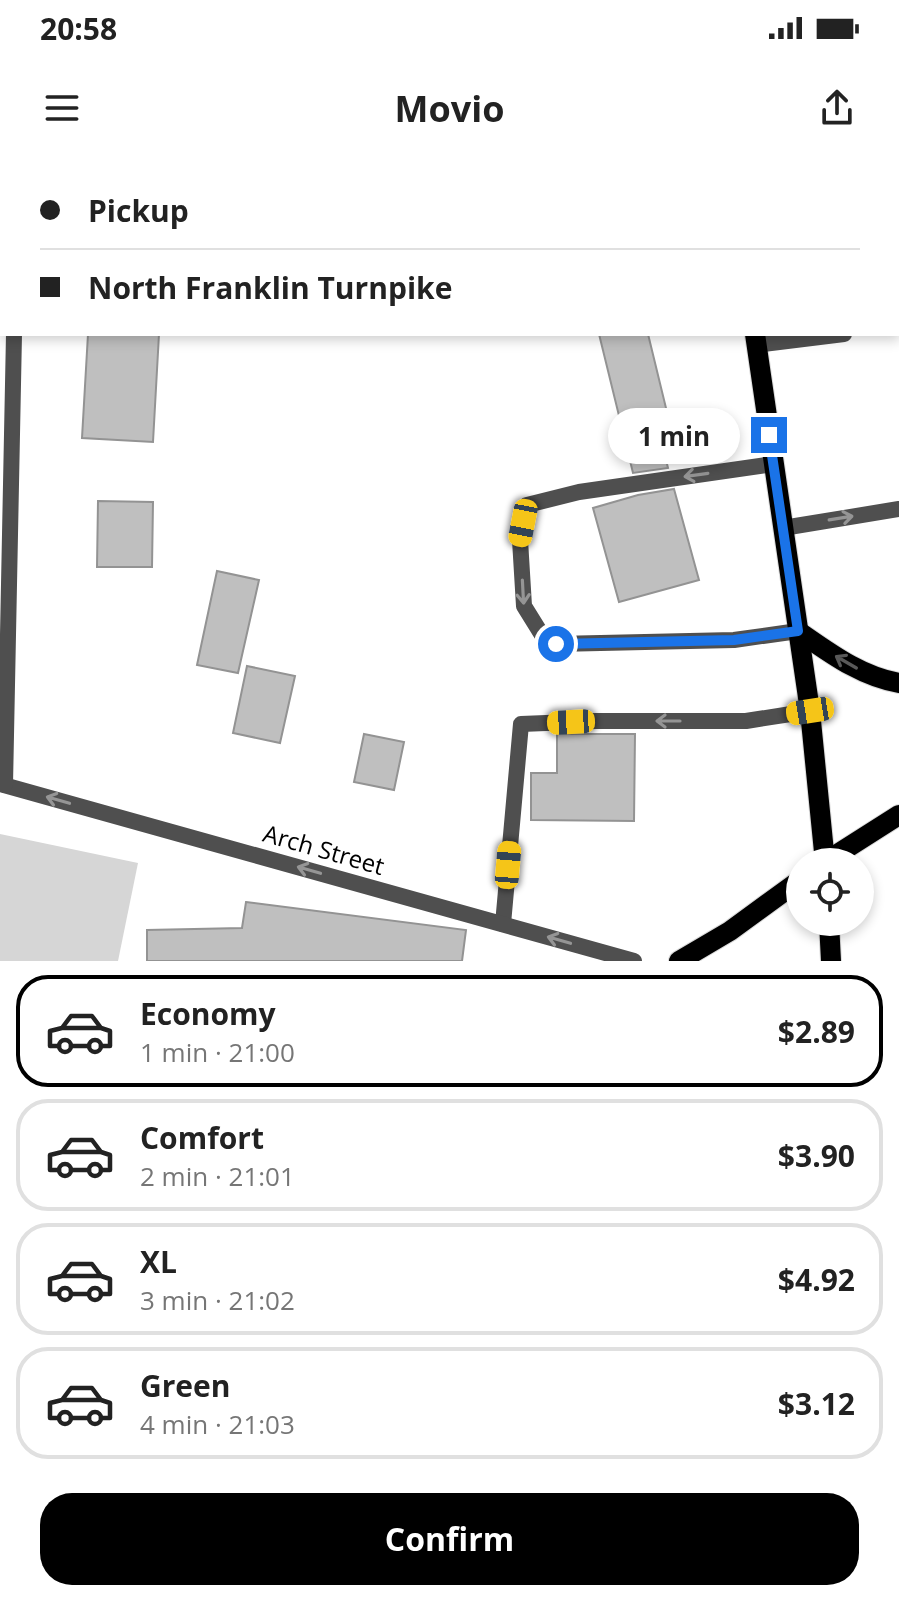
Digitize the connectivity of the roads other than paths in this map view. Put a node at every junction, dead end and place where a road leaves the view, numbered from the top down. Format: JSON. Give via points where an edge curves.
{"nodes":[{"id":1,"x":14,"y":336,"type":"edge"},
{"id":2,"x":814,"y":336,"type":"edge"},
{"id":3,"x":755,"y":340,"type":"edge"},
{"id":4,"x":774,"y":464,"type":"junction"},
{"id":5,"x":899,"y":509,"type":"edge"},
{"id":6,"x":783,"y":528,"type":"junction"},
{"id":7,"x":798,"y":631,"type":"junction"},
{"id":8,"x":899,"y":683,"type":"edge"},
{"id":9,"x":810,"y":711,"type":"junction"},
{"id":10,"x":3,"y":784,"type":"edge"},
{"id":11,"x":899,"y":815,"type":"edge"},
{"id":12,"x":824,"y":848,"type":"edge"},
{"id":13,"x":847,"y":848,"type":"edge"},
{"id":14,"x":786,"y":890,"type":"edge"},
{"id":15,"x":503,"y":924,"type":"junction"},
{"id":16,"x":830,"y":936,"type":"edge"},
{"id":17,"x":634,"y":961,"type":"edge"},
{"id":18,"x":679,"y":961,"type":"edge"},
{"id":19,"x":831,"y":961,"type":"edge"}],
"edges":[{"from":1,"to":10,"type":"street"},
{"from":2,"to":3,"type":"street"},
{"from":3,"to":4,"type":"main road"},
{"from":4,"to":6,"type":"main road"},
{"from":4,"to":7,"type":"street","one_way":true,"via":[[579,492],[527,505],[520,540],[524,606],[542,635],[556,644],[734,640]]},
{"from":6,"to":5,"type":"street","one_way":true},
{"from":6,"to":7,"type":"main road"},
{"from":8,"to":7,"type":"main road","one_way":true,"via":[[845,663]]},
{"from":7,"to":9,"type":"main road"},
{"from":9,"to":12,"type":"main road"},
{"from":9,"to":15,"type":"street","one_way":true,"via":[[746,721],[521,724]]},
{"from":15,"to":10,"type":"street","name":"Arch Street","one_way":true},
{"from":11,"to":13,"type":"main road"},
{"from":14,"to":18,"type":"main road"},
{"from":17,"to":15,"type":"street","name":"Arch Street","one_way":true},
{"from":16,"to":19,"type":"main road"}]}
